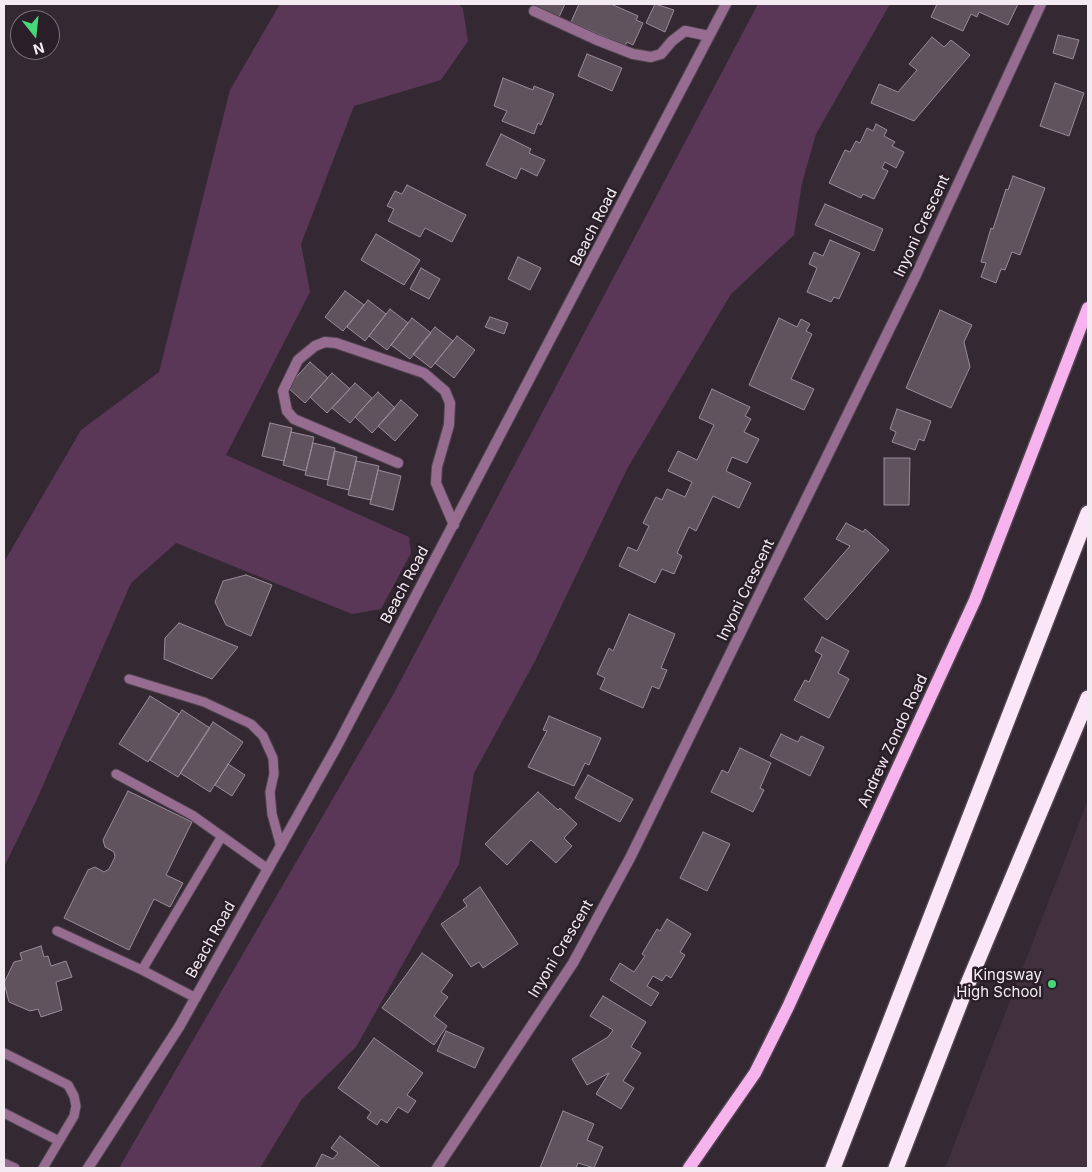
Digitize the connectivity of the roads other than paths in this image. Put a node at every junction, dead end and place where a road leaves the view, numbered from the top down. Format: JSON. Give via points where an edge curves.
{"nodes":[{"id":1,"x":726,"y":4,"type":"edge"},
{"id":2,"x":1042,"y":4,"type":"edge"},
{"id":3,"x":534,"y":11,"type":"dead end"},
{"id":4,"x":710,"y":36,"type":"junction"},
{"id":5,"x":1088,"y":308,"type":"edge"},
{"id":6,"x":398,"y":463,"type":"dead end"},
{"id":7,"x":1088,"y":513,"type":"edge"},
{"id":8,"x":454,"y":525,"type":"junction"},
{"id":9,"x":129,"y":679,"type":"dead end"},
{"id":10,"x":1088,"y":698,"type":"edge"},
{"id":11,"x":116,"y":774,"type":"dead end"},
{"id":12,"x":222,"y":836,"type":"junction"},
{"id":13,"x":281,"y":847,"type":"junction"},
{"id":14,"x":268,"y":869,"type":"junction"},
{"id":15,"x":57,"y":931,"type":"dead end"},
{"id":16,"x":142,"y":970,"type":"junction"},
{"id":17,"x":196,"y":998,"type":"junction"},
{"id":18,"x":4,"y":1053,"type":"edge"},
{"id":19,"x":4,"y":1113,"type":"edge"},
{"id":20,"x":59,"y":1141,"type":"junction"},
{"id":21,"x":4,"y":1163,"type":"edge"},
{"id":22,"x":15,"y":1168,"type":"edge"},
{"id":23,"x":43,"y":1168,"type":"edge"},
{"id":24,"x":88,"y":1168,"type":"edge"},
{"id":25,"x":438,"y":1168,"type":"edge"},
{"id":26,"x":689,"y":1168,"type":"edge"},
{"id":27,"x":833,"y":1168,"type":"edge"},
{"id":28,"x":896,"y":1168,"type":"edge"}],
"edges":[{"from":1,"to":4,"type":"street","name":"Beach Road"},
{"from":2,"to":25,"type":"street","name":"Inyoni Crescent","via":[[916,276],[630,858],[573,963]]},
{"from":3,"to":4,"type":"street","via":[[596,40],[651,57],[661,54],[685,31]]},
{"from":4,"to":8,"type":"street","name":"Beach Road"},
{"from":5,"to":26,"type":"main road","name":"Andrew Zondo Road","via":[[975,600],[788,1007],[755,1073]]},
{"from":6,"to":8,"type":"street","via":[[294,419],[287,411],[283,391],[298,360],[325,342],[345,346],[424,373],[445,391],[450,403],[449,425],[436,483]]},
{"from":7,"to":27,"type":"highway"},
{"from":8,"to":13,"type":"street","name":"Beach Road"},
{"from":9,"to":13,"type":"lane","via":[[204,702],[251,724],[263,736],[272,758],[272,814]]},
{"from":10,"to":28,"type":"highway","via":[[964,993]]},
{"from":11,"to":12,"type":"lane","via":[[160,796]]},
{"from":12,"to":14,"type":"lane"},
{"from":12,"to":16,"type":"lane"},
{"from":13,"to":14,"type":"street","name":"Beach Road"},
{"from":14,"to":17,"type":"street","name":"Beach Road"},
{"from":15,"to":16,"type":"lane"},
{"from":16,"to":17,"type":"lane"},
{"from":17,"to":24,"type":"street","name":"Beach Road"},
{"from":18,"to":20,"type":"lane","via":[[68,1084],[76,1106],[74,1116]]},
{"from":19,"to":20,"type":"lane"},
{"from":20,"to":23,"type":"lane"},
{"from":21,"to":22,"type":"lane"}]}
